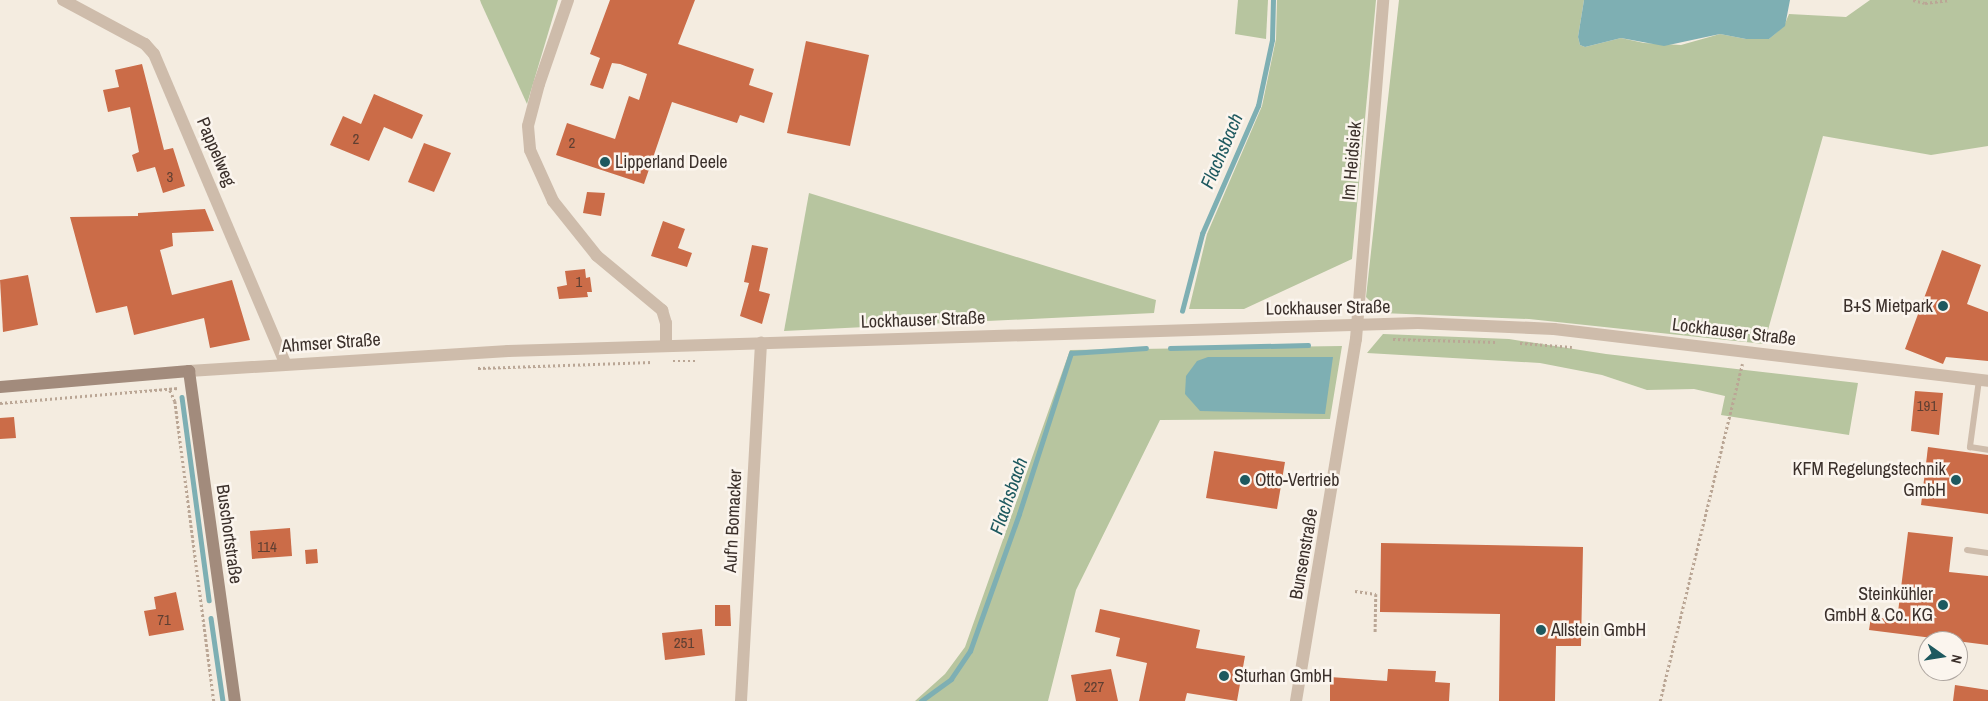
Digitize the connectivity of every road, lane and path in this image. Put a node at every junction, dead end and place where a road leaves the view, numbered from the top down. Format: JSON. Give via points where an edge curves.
{"nodes":[{"id":1,"x":62,"y":0,"type":"edge"},
{"id":2,"x":568,"y":0,"type":"edge"},
{"id":3,"x":1383,"y":0,"type":"edge"},
{"id":4,"x":1912,"y":0,"type":"edge"},
{"id":5,"x":1948,"y":0,"type":"edge"},
{"id":6,"x":1356,"y":324,"type":"junction"},
{"id":7,"x":1391,"y":339,"type":"dead end"},
{"id":8,"x":1506,"y":342,"type":"dead end"},
{"id":9,"x":1516,"y":342,"type":"dead end"},
{"id":10,"x":761,"y":343,"type":"junction"},
{"id":11,"x":666,"y":346,"type":"junction"},
{"id":12,"x":1580,"y":347,"type":"dead end"},
{"id":13,"x":691,"y":361,"type":"dead end"},
{"id":14,"x":656,"y":362,"type":"dead end"},
{"id":15,"x":663,"y":362,"type":"dead end"},
{"id":16,"x":285,"y":363,"type":"junction"},
{"id":17,"x":474,"y":368,"type":"dead end"},
{"id":18,"x":190,"y":371,"type":"junction"},
{"id":19,"x":1740,"y":379,"type":"dead end"},
{"id":20,"x":1984,"y":380,"type":"edge"},
{"id":21,"x":0,"y":387,"type":"edge"},
{"id":22,"x":191,"y":387,"type":"junction"},
{"id":23,"x":170,"y":390,"type":"junction"},
{"id":24,"x":0,"y":403,"type":"edge"},
{"id":25,"x":1988,"y":450,"type":"edge"},
{"id":26,"x":1967,"y":550,"type":"dead end"},
{"id":27,"x":1988,"y":552,"type":"edge"},
{"id":28,"x":1354,"y":591,"type":"dead end"},
{"id":29,"x":1375,"y":634,"type":"dead end"},
{"id":30,"x":214,"y":701,"type":"edge"},
{"id":31,"x":235,"y":701,"type":"edge"},
{"id":32,"x":741,"y":701,"type":"edge"},
{"id":33,"x":1296,"y":701,"type":"edge"},
{"id":34,"x":1660,"y":701,"type":"edge"}],
"edges":[{"from":1,"to":16,"type":"street","name":"Pappelweg","via":[[145,44],[154,54]]},
{"from":2,"to":11,"type":"street","via":[[538,84],[528,126],[530,150],[553,201],[597,256],[662,310],[666,323]]},
{"from":3,"to":6,"type":"street","name":"Im Heidsiek"},
{"from":4,"to":5,"type":"path","via":[[1925,3]]},
{"from":6,"to":10,"type":"street","name":"Lockhauser Straße"},
{"from":6,"to":20,"type":"street","name":"Lockhauser Straße","via":[[1418,323],[1554,329]]},
{"from":6,"to":33,"type":"street","name":"Bunsenstraße","via":[[1337,464]]},
{"from":7,"to":8,"type":"path"},
{"from":9,"to":12,"type":"path"},
{"from":10,"to":11,"type":"street","name":"Lockhauser Straße"},
{"from":10,"to":32,"type":"street","name":"Auf'n Bomacker"},
{"from":11,"to":16,"type":"street","name":"Ahmser Straße"},
{"from":13,"to":15,"type":"path"},
{"from":14,"to":17,"type":"path"},
{"from":16,"to":18,"type":"street","name":"Ahmser Straße"},
{"from":18,"to":21,"type":"main road","name":"Ahmser Straße"},
{"from":18,"to":22,"type":"main road","name":"Buschortstraße"},
{"from":19,"to":34,"type":"path"},
{"from":20,"to":25,"type":"lane","via":[[1970,447]]},
{"from":22,"to":23,"type":"path"},
{"from":22,"to":31,"type":"main road","name":"Buschortstraße"},
{"from":23,"to":24,"type":"path"},
{"from":23,"to":30,"type":"path","via":[[175,401]]},
{"from":26,"to":27,"type":"lane"},
{"from":28,"to":29,"type":"path","via":[[1376,594]]}]}
